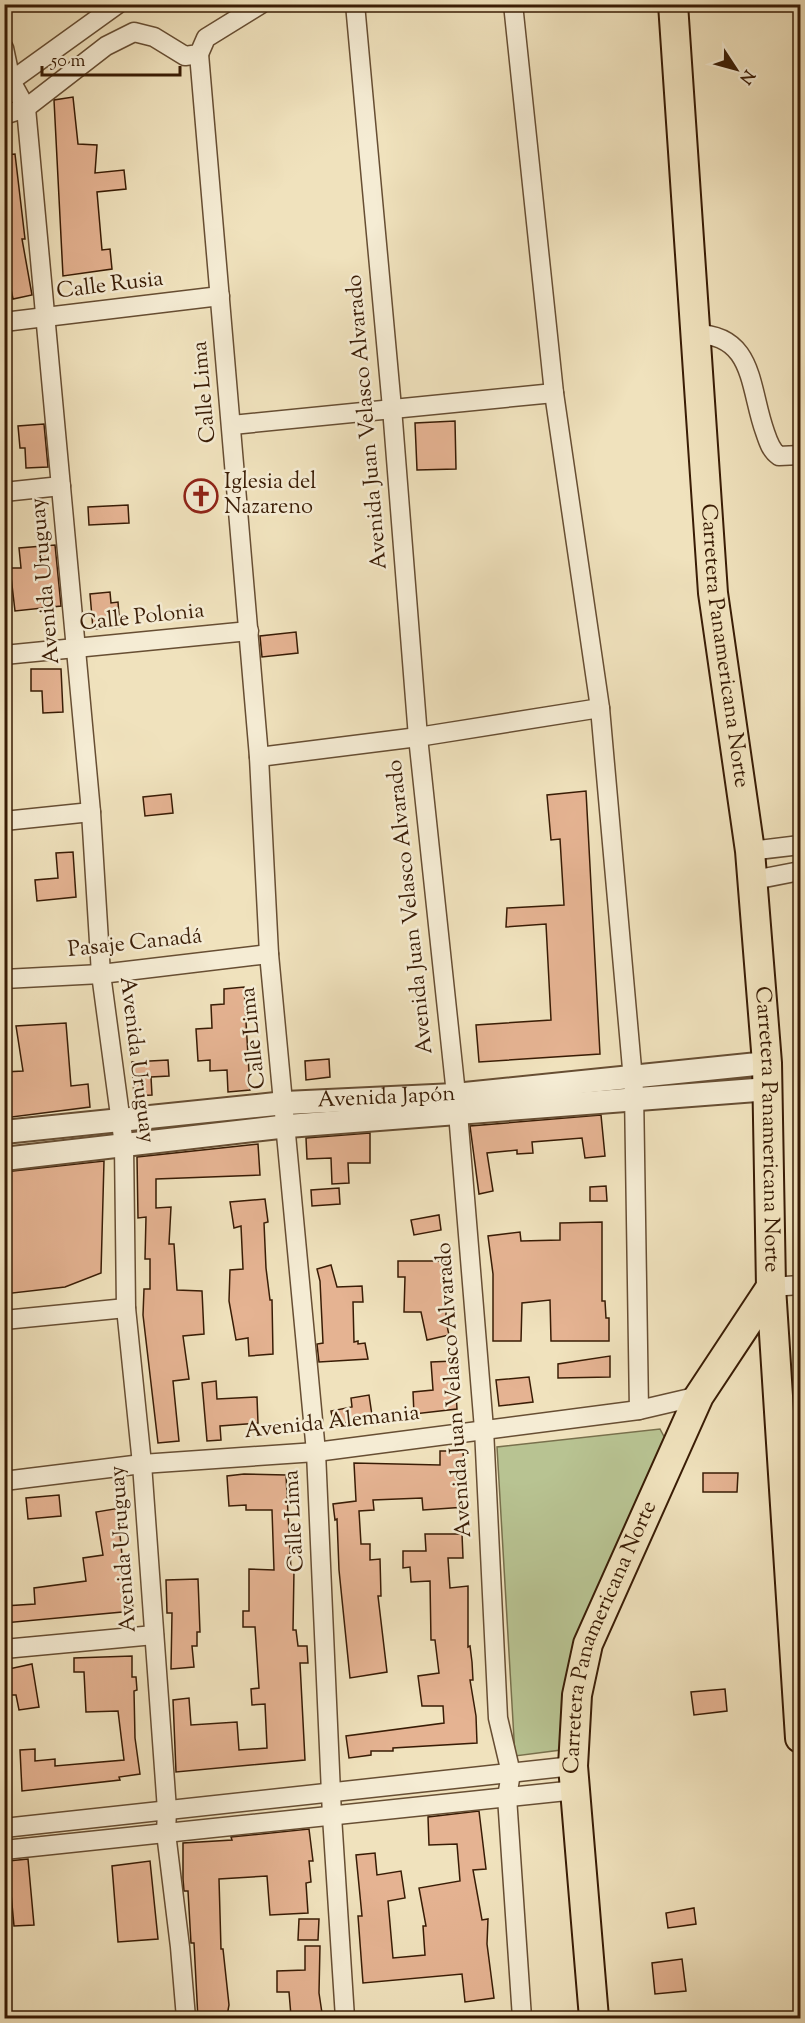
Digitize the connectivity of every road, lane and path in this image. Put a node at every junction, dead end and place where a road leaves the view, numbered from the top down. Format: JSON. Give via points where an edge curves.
{"nodes":[{"id":1,"x":118,"y":4,"type":"edge"},
{"id":2,"x":261,"y":4,"type":"edge"},
{"id":3,"x":355,"y":4,"type":"edge"},
{"id":4,"x":513,"y":4,"type":"edge"},
{"id":5,"x":673,"y":4,"type":"edge"},
{"id":6,"x":4,"y":48,"type":"edge"},
{"id":7,"x":199,"y":54,"type":"junction"},
{"id":8,"x":8,"y":82,"type":"edge"},
{"id":9,"x":26,"y":108,"type":"junction"},
{"id":10,"x":4,"y":115,"type":"edge"},
{"id":11,"x":220,"y":296,"type":"junction"},
{"id":12,"x":45,"y":318,"type":"junction"},
{"id":13,"x":4,"y":322,"type":"edge"},
{"id":14,"x":693,"y":334,"type":"junction"},
{"id":15,"x":554,"y":393,"type":"junction"},
{"id":16,"x":393,"y":408,"type":"junction"},
{"id":17,"x":232,"y":425,"type":"junction"},
{"id":18,"x":801,"y":454,"type":"edge"},
{"id":19,"x":61,"y":486,"type":"junction"},
{"id":20,"x":4,"y":492,"type":"edge"},
{"id":21,"x":249,"y":631,"type":"junction"},
{"id":22,"x":76,"y":649,"type":"junction"},
{"id":23,"x":4,"y":655,"type":"edge"},
{"id":24,"x":600,"y":708,"type":"junction"},
{"id":25,"x":418,"y":737,"type":"junction"},
{"id":26,"x":259,"y":757,"type":"junction"},
{"id":27,"x":91,"y":812,"type":"junction"},
{"id":28,"x":4,"y":821,"type":"edge"},
{"id":29,"x":801,"y":846,"type":"edge"},
{"id":30,"x":750,"y":851,"type":"junction"},
{"id":31,"x":801,"y":871,"type":"edge"},
{"id":32,"x":754,"y":880,"type":"junction"},
{"id":33,"x":269,"y":954,"type":"junction"},
{"id":34,"x":101,"y":974,"type":"junction"},
{"id":35,"x":4,"y":979,"type":"edge"},
{"id":36,"x":768,"y":1076,"type":"junction"},
{"id":37,"x":633,"y":1077,"type":"junction"},
{"id":38,"x":634,"y":1099,"type":"junction"},
{"id":39,"x":285,"y":1103,"type":"junction"},
{"id":40,"x":456,"y":1104,"type":"junction"},
{"id":41,"x":122,"y":1118,"type":"junction"},
{"id":42,"x":288,"y":1126,"type":"junction"},
{"id":43,"x":4,"y":1132,"type":"edge"},
{"id":44,"x":124,"y":1144,"type":"junction"},
{"id":45,"x":4,"y":1159,"type":"edge"},
{"id":46,"x":801,"y":1285,"type":"edge"},
{"id":47,"x":771,"y":1287,"type":"junction"},
{"id":48,"x":126,"y":1308,"type":"junction"},
{"id":49,"x":4,"y":1320,"type":"edge"},
{"id":50,"x":699,"y":1396,"type":"junction"},
{"id":51,"x":639,"y":1410,"type":"junction"},
{"id":52,"x":484,"y":1429,"type":"junction"},
{"id":53,"x":791,"y":1447,"type":"edge"},
{"id":54,"x":316,"y":1452,"type":"junction"},
{"id":55,"x":142,"y":1464,"type":"junction"},
{"id":56,"x":4,"y":1481,"type":"edge"},
{"id":57,"x":154,"y":1635,"type":"junction"},
{"id":58,"x":4,"y":1649,"type":"edge"},
{"id":59,"x":801,"y":1738,"type":"edge"},
{"id":60,"x":511,"y":1773,"type":"junction"},
{"id":61,"x":574,"y":1778,"type":"junction"},
{"id":62,"x":332,"y":1792,"type":"junction"},
{"id":63,"x":507,"y":1797,"type":"junction"},
{"id":64,"x":167,"y":1810,"type":"junction"},
{"id":65,"x":332,"y":1816,"type":"junction"},
{"id":66,"x":4,"y":1827,"type":"edge"},
{"id":67,"x":166,"y":1833,"type":"junction"},
{"id":68,"x":4,"y":1850,"type":"edge"},
{"id":69,"x":186,"y":2019,"type":"edge"},
{"id":70,"x":345,"y":2019,"type":"edge"},
{"id":71,"x":522,"y":2019,"type":"edge"},
{"id":72,"x":594,"y":2019,"type":"edge"}],
"edges":[{"from":1,"to":8,"type":"street"},
{"from":2,"to":7,"type":"street","via":[[206,38]]},
{"from":3,"to":16,"type":"street","name":"Avenida Juan Velasco Alvarado"},
{"from":4,"to":15,"type":"street"},
{"from":5,"to":14,"type":"main road","name":"Carretera Panamericana Norte"},
{"from":6,"to":8,"type":"street"},
{"from":7,"to":9,"type":"street","via":[[185,56],[154,38],[134,32],[106,46]]},
{"from":7,"to":11,"type":"street","name":"Calle Lima"},
{"from":8,"to":9,"type":"street"},
{"from":9,"to":10,"type":"street"},
{"from":9,"to":12,"type":"street","name":"Avenida Uruguay"},
{"from":11,"to":12,"type":"street","name":"Calle Rusia"},
{"from":11,"to":17,"type":"street","name":"Calle Lima"},
{"from":12,"to":13,"type":"street","name":"Calle Rusia"},
{"from":12,"to":19,"type":"street","name":"Avenida Uruguay"},
{"from":14,"to":18,"type":"street","via":[[719,335],[737,348],[775,454]]},
{"from":14,"to":30,"type":"main road","name":"Carretera Panamericana Norte","via":[[713,594]]},
{"from":15,"to":16,"type":"street"},
{"from":15,"to":24,"type":"street"},
{"from":16,"to":17,"type":"street"},
{"from":16,"to":25,"type":"street","name":"Avenida Juan Velasco Alvarado"},
{"from":17,"to":21,"type":"street","name":"Calle Lima"},
{"from":19,"to":20,"type":"street"},
{"from":19,"to":22,"type":"street","name":"Avenida Uruguay"},
{"from":21,"to":22,"type":"street","name":"Calle Polonia"},
{"from":21,"to":26,"type":"street","name":"Calle Lima"},
{"from":22,"to":23,"type":"street","name":"Calle Polonia"},
{"from":22,"to":27,"type":"street","name":"Avenida Uruguay"},
{"from":24,"to":25,"type":"street"},
{"from":24,"to":37,"type":"street"},
{"from":25,"to":26,"type":"street"},
{"from":25,"to":40,"type":"street","name":"Avenida Juan Velasco Alvarado"},
{"from":26,"to":33,"type":"street","name":"Calle Lima"},
{"from":27,"to":28,"type":"street"},
{"from":27,"to":34,"type":"street","name":"Avenida Uruguay"},
{"from":29,"to":30,"type":"street"},
{"from":30,"to":32,"type":"main road","name":"Carretera Panamericana Norte"},
{"from":31,"to":32,"type":"street"},
{"from":32,"to":36,"type":"main road","name":"Carretera Panamericana Norte"},
{"from":33,"to":34,"type":"street","name":"Pasaje Canadá"},
{"from":33,"to":39,"type":"street","name":"Calle Lima"},
{"from":34,"to":35,"type":"street","name":"Pasaje Canadá"},
{"from":34,"to":41,"type":"street","name":"Avenida Uruguay"},
{"from":36,"to":37,"type":"street","name":"Avenida Japón"},
{"from":36,"to":38,"type":"street"},
{"from":36,"to":47,"type":"main road","name":"Carretera Panamericana Norte"},
{"from":37,"to":38,"type":"street"},
{"from":37,"to":40,"type":"street","name":"Avenida Japón"},
{"from":38,"to":40,"type":"street"},
{"from":38,"to":51,"type":"street"},
{"from":39,"to":40,"type":"street","name":"Avenida Japón"},
{"from":39,"to":41,"type":"street","name":"Avenida Japón"},
{"from":39,"to":42,"type":"street","name":"Calle Lima"},
{"from":40,"to":42,"type":"street","name":"Avenida Japón"},
{"from":40,"to":52,"type":"street","name":"Avenida Juan Velasco Alvarado"},
{"from":41,"to":43,"type":"street","name":"Avenida Japón"},
{"from":41,"to":44,"type":"street","name":"Avenida Uruguay"},
{"from":42,"to":44,"type":"street","name":"Avenida Japón"},
{"from":42,"to":54,"type":"street","name":"Calle Lima"},
{"from":44,"to":45,"type":"street","name":"Avenida Japón"},
{"from":44,"to":48,"type":"street","name":"Avenida Uruguay"},
{"from":46,"to":47,"type":"street"},
{"from":47,"to":50,"type":"main road","name":"Carretera Panamericana Norte"},
{"from":47,"to":53,"type":"main road","name":"Carretera Panamericana Norte"},
{"from":48,"to":49,"type":"street"},
{"from":48,"to":55,"type":"street","name":"Avenida Uruguay"},
{"from":50,"to":51,"type":"street","name":"Avenida Alemania"},
{"from":50,"to":61,"type":"main road","name":"Carretera Panamericana Norte","via":[[588,1644],[576,1695]]},
{"from":51,"to":52,"type":"street","name":"Avenida Alemania"},
{"from":52,"to":54,"type":"street","name":"Avenida Alemania"},
{"from":52,"to":60,"type":"street","name":"Avenida Juan Velasco Alvarado","via":[[498,1718]]},
{"from":53,"to":59,"type":"main road","name":"Carretera Panamericana Norte"},
{"from":54,"to":55,"type":"street","name":"Avenida Alemania"},
{"from":54,"to":62,"type":"street","name":"Calle Lima"},
{"from":55,"to":56,"type":"street","name":"Avenida Alemania"},
{"from":55,"to":57,"type":"street","name":"Avenida Uruguay"},
{"from":57,"to":58,"type":"street"},
{"from":57,"to":64,"type":"street","name":"Avenida Uruguay"},
{"from":60,"to":61,"type":"street"},
{"from":60,"to":62,"type":"street"},
{"from":60,"to":63,"type":"street","name":"Avenida Juan Velasco Alvarado"},
{"from":61,"to":63,"type":"street"},
{"from":61,"to":72,"type":"main road","name":"Carretera Panamericana Norte"},
{"from":62,"to":64,"type":"street"},
{"from":62,"to":65,"type":"street","name":"Calle Lima"},
{"from":63,"to":65,"type":"street"},
{"from":63,"to":71,"type":"street","name":"Avenida Juan Velasco Alvarado"},
{"from":64,"to":66,"type":"street"},
{"from":64,"to":67,"type":"street","name":"Avenida Uruguay"},
{"from":65,"to":67,"type":"street"},
{"from":65,"to":70,"type":"street","name":"Calle Lima"},
{"from":67,"to":68,"type":"street"},
{"from":67,"to":69,"type":"street","name":"Avenida Uruguay"}]}
